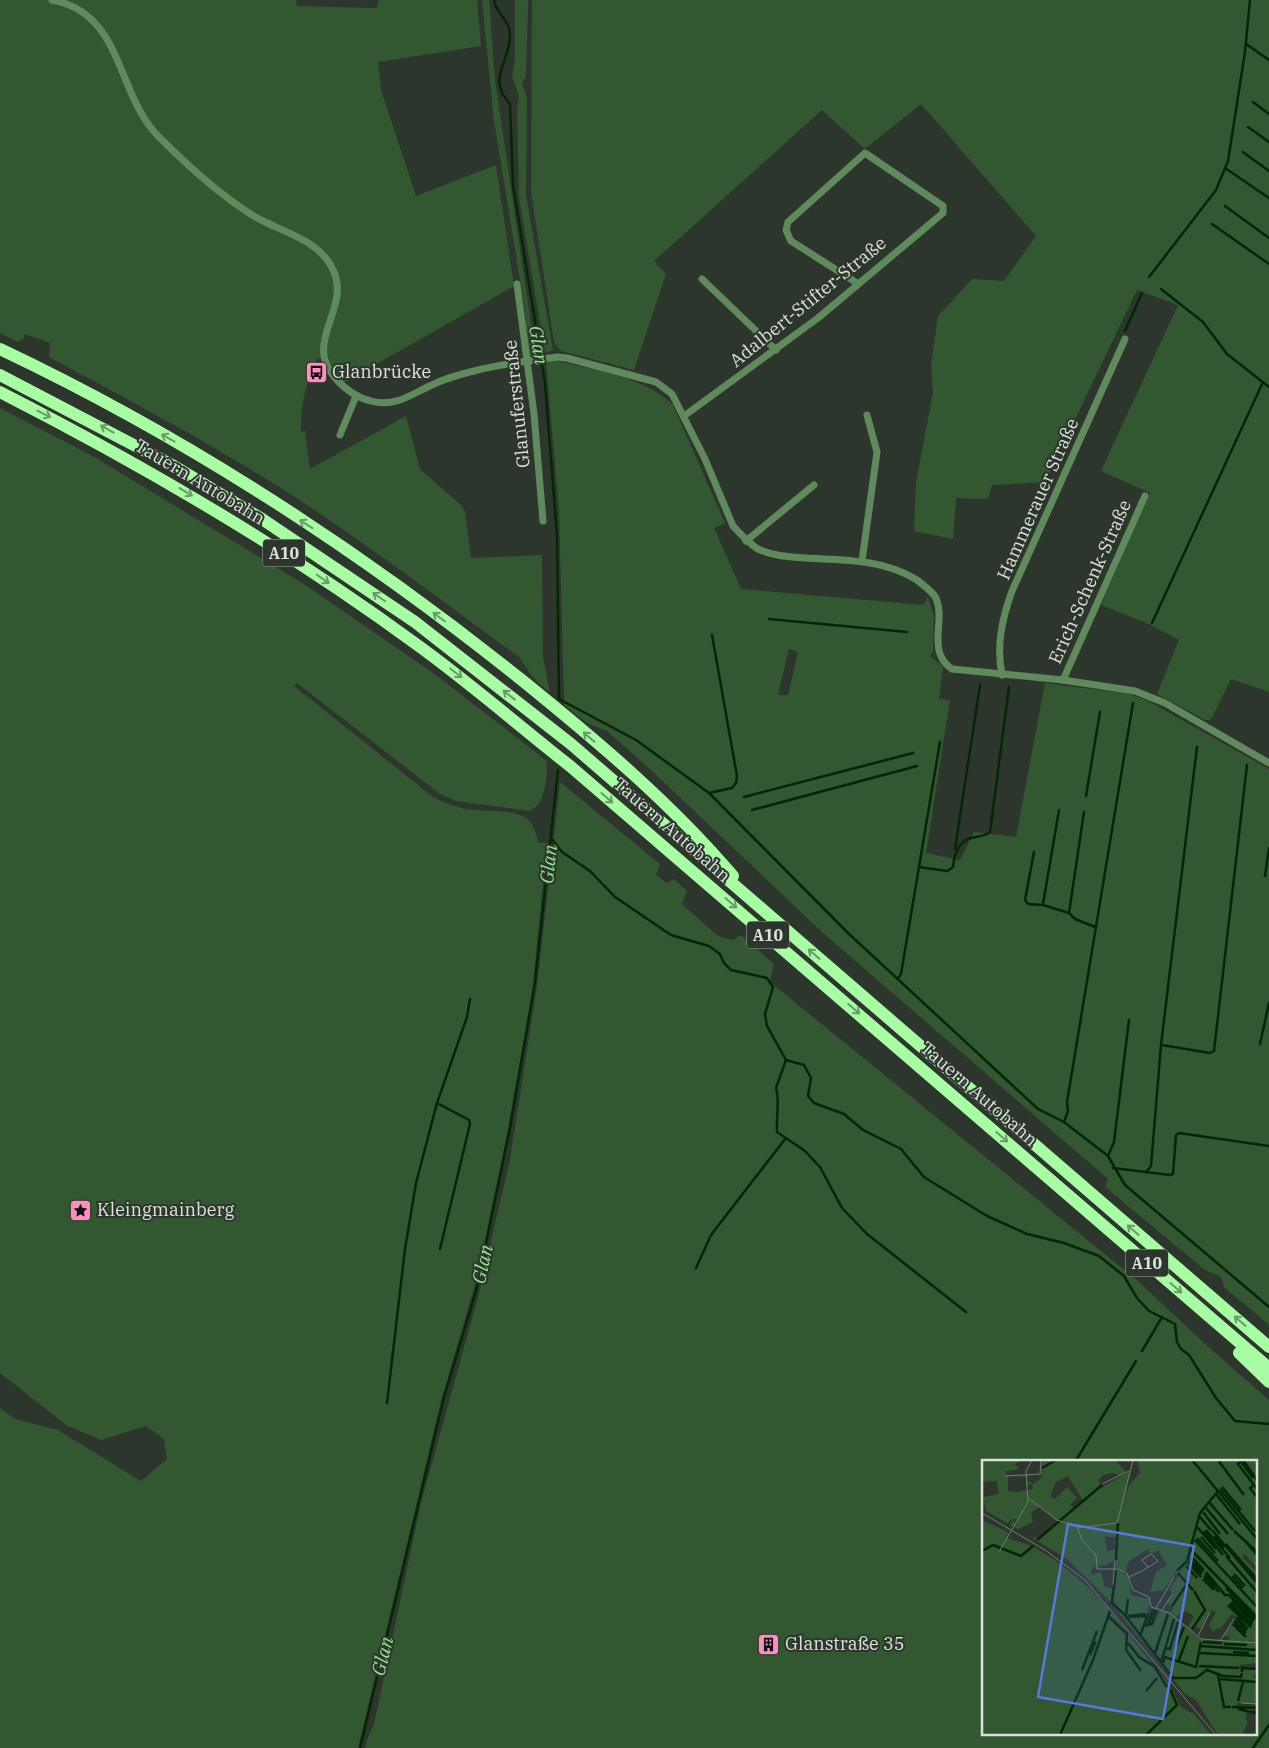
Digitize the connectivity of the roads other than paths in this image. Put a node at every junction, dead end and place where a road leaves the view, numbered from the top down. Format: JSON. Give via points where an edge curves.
{"nodes":[{"id":1,"x":52,"y":0,"type":"edge"},
{"id":2,"x":702,"y":279,"type":"dead end"},
{"id":3,"x":857,"y":283,"type":"junction"},
{"id":4,"x":517,"y":284,"type":"dead end"},
{"id":5,"x":1126,"y":339,"type":"dead end"},
{"id":6,"x":0,"y":349,"type":"edge"},
{"id":7,"x":776,"y":350,"type":"junction"},
{"id":8,"x":529,"y":361,"type":"junction"},
{"id":9,"x":0,"y":375,"type":"edge"},
{"id":10,"x":0,"y":392,"type":"edge"},
{"id":11,"x":356,"y":396,"type":"junction"},
{"id":12,"x":867,"y":415,"type":"dead end"},
{"id":13,"x":684,"y":416,"type":"junction"},
{"id":14,"x":340,"y":435,"type":"dead end"},
{"id":15,"x":814,"y":485,"type":"dead end"},
{"id":16,"x":1145,"y":496,"type":"dead end"},
{"id":17,"x":543,"y":521,"type":"dead end"},
{"id":18,"x":746,"y":541,"type":"junction"},
{"id":19,"x":862,"y":561,"type":"junction"},
{"id":20,"x":1002,"y":675,"type":"junction"},
{"id":21,"x":1063,"y":680,"type":"junction"},
{"id":22,"x":1269,"y":763,"type":"edge"},
{"id":23,"x":755,"y":903,"type":"junction"},
{"id":24,"x":1222,"y":1327,"type":"junction"},
{"id":25,"x":1269,"y":1347,"type":"edge"},
{"id":26,"x":1269,"y":1368,"type":"edge"},
{"id":27,"x":1269,"y":1382,"type":"edge"}],
"edges":[{"from":1,"to":11,"type":"street","via":[[78,8],[98,25],[114,49],[132,98],[145,122],[175,153],[248,213],[311,245],[326,258],[334,272],[338,294],[325,337],[324,359],[331,374]]},
{"from":2,"to":7,"type":"street"},
{"from":3,"to":3,"type":"street","name":"Adalbert-Stifter-Straße","via":[[791,241],[786,230],[788,222],[865,153],[943,206],[943,213]]},
{"from":3,"to":7,"type":"street","name":"Adalbert-Stifter-Straße"},
{"from":4,"to":8,"type":"street","name":"Glanuferstraße"},
{"from":5,"to":20,"type":"street","name":"Hammerauer Straße","via":[[1012,591],[1002,619],[999,660]]},
{"from":23,"to":6,"type":"highway","one_way":true,"via":[[696,833],[571,721],[406,592],[185,448]]},
{"from":7,"to":13,"type":"street","name":"Adalbert-Stifter-Straße"},
{"from":8,"to":11,"type":"street","via":[[447,378],[398,402],[371,402]]},
{"from":8,"to":13,"type":"street","via":[[567,358],[656,382],[672,394]]},
{"from":8,"to":17,"type":"street","name":"Glanuferstraße"},
{"from":23,"to":9,"type":"highway","number":"A10","one_way":true,"via":[[571,744],[415,622],[262,519],[172,465]]},
{"from":10,"to":24,"type":"highway","name":"Tauern Autobahn","number":"A10","one_way":true,"via":[[159,477],[310,570],[424,649],[570,766]]},
{"from":11,"to":14,"type":"street"},
{"from":12,"to":19,"type":"street","via":[[877,452]]},
{"from":13,"to":18,"type":"street","via":[[733,526]]},
{"from":15,"to":18,"type":"street"},
{"from":16,"to":21,"type":"street","name":"Erich-Schenk-Straße"},
{"from":18,"to":19,"type":"street","via":[[767,552],[788,557]]},
{"from":19,"to":20,"type":"street","via":[[904,574],[935,596],[939,652],[947,666],[959,671]]},
{"from":20,"to":21,"type":"street"},
{"from":21,"to":22,"type":"street","via":[[1124,688],[1149,696]]},
{"from":25,"to":23,"type":"highway","name":"Tauern Autobahn","number":"A10","one_way":true},
{"from":24,"to":26,"type":"highway","name":"Tauern Autobahn","number":"A10"},
{"from":24,"to":27,"type":"highway","via":[[1225,1339]]}]}
